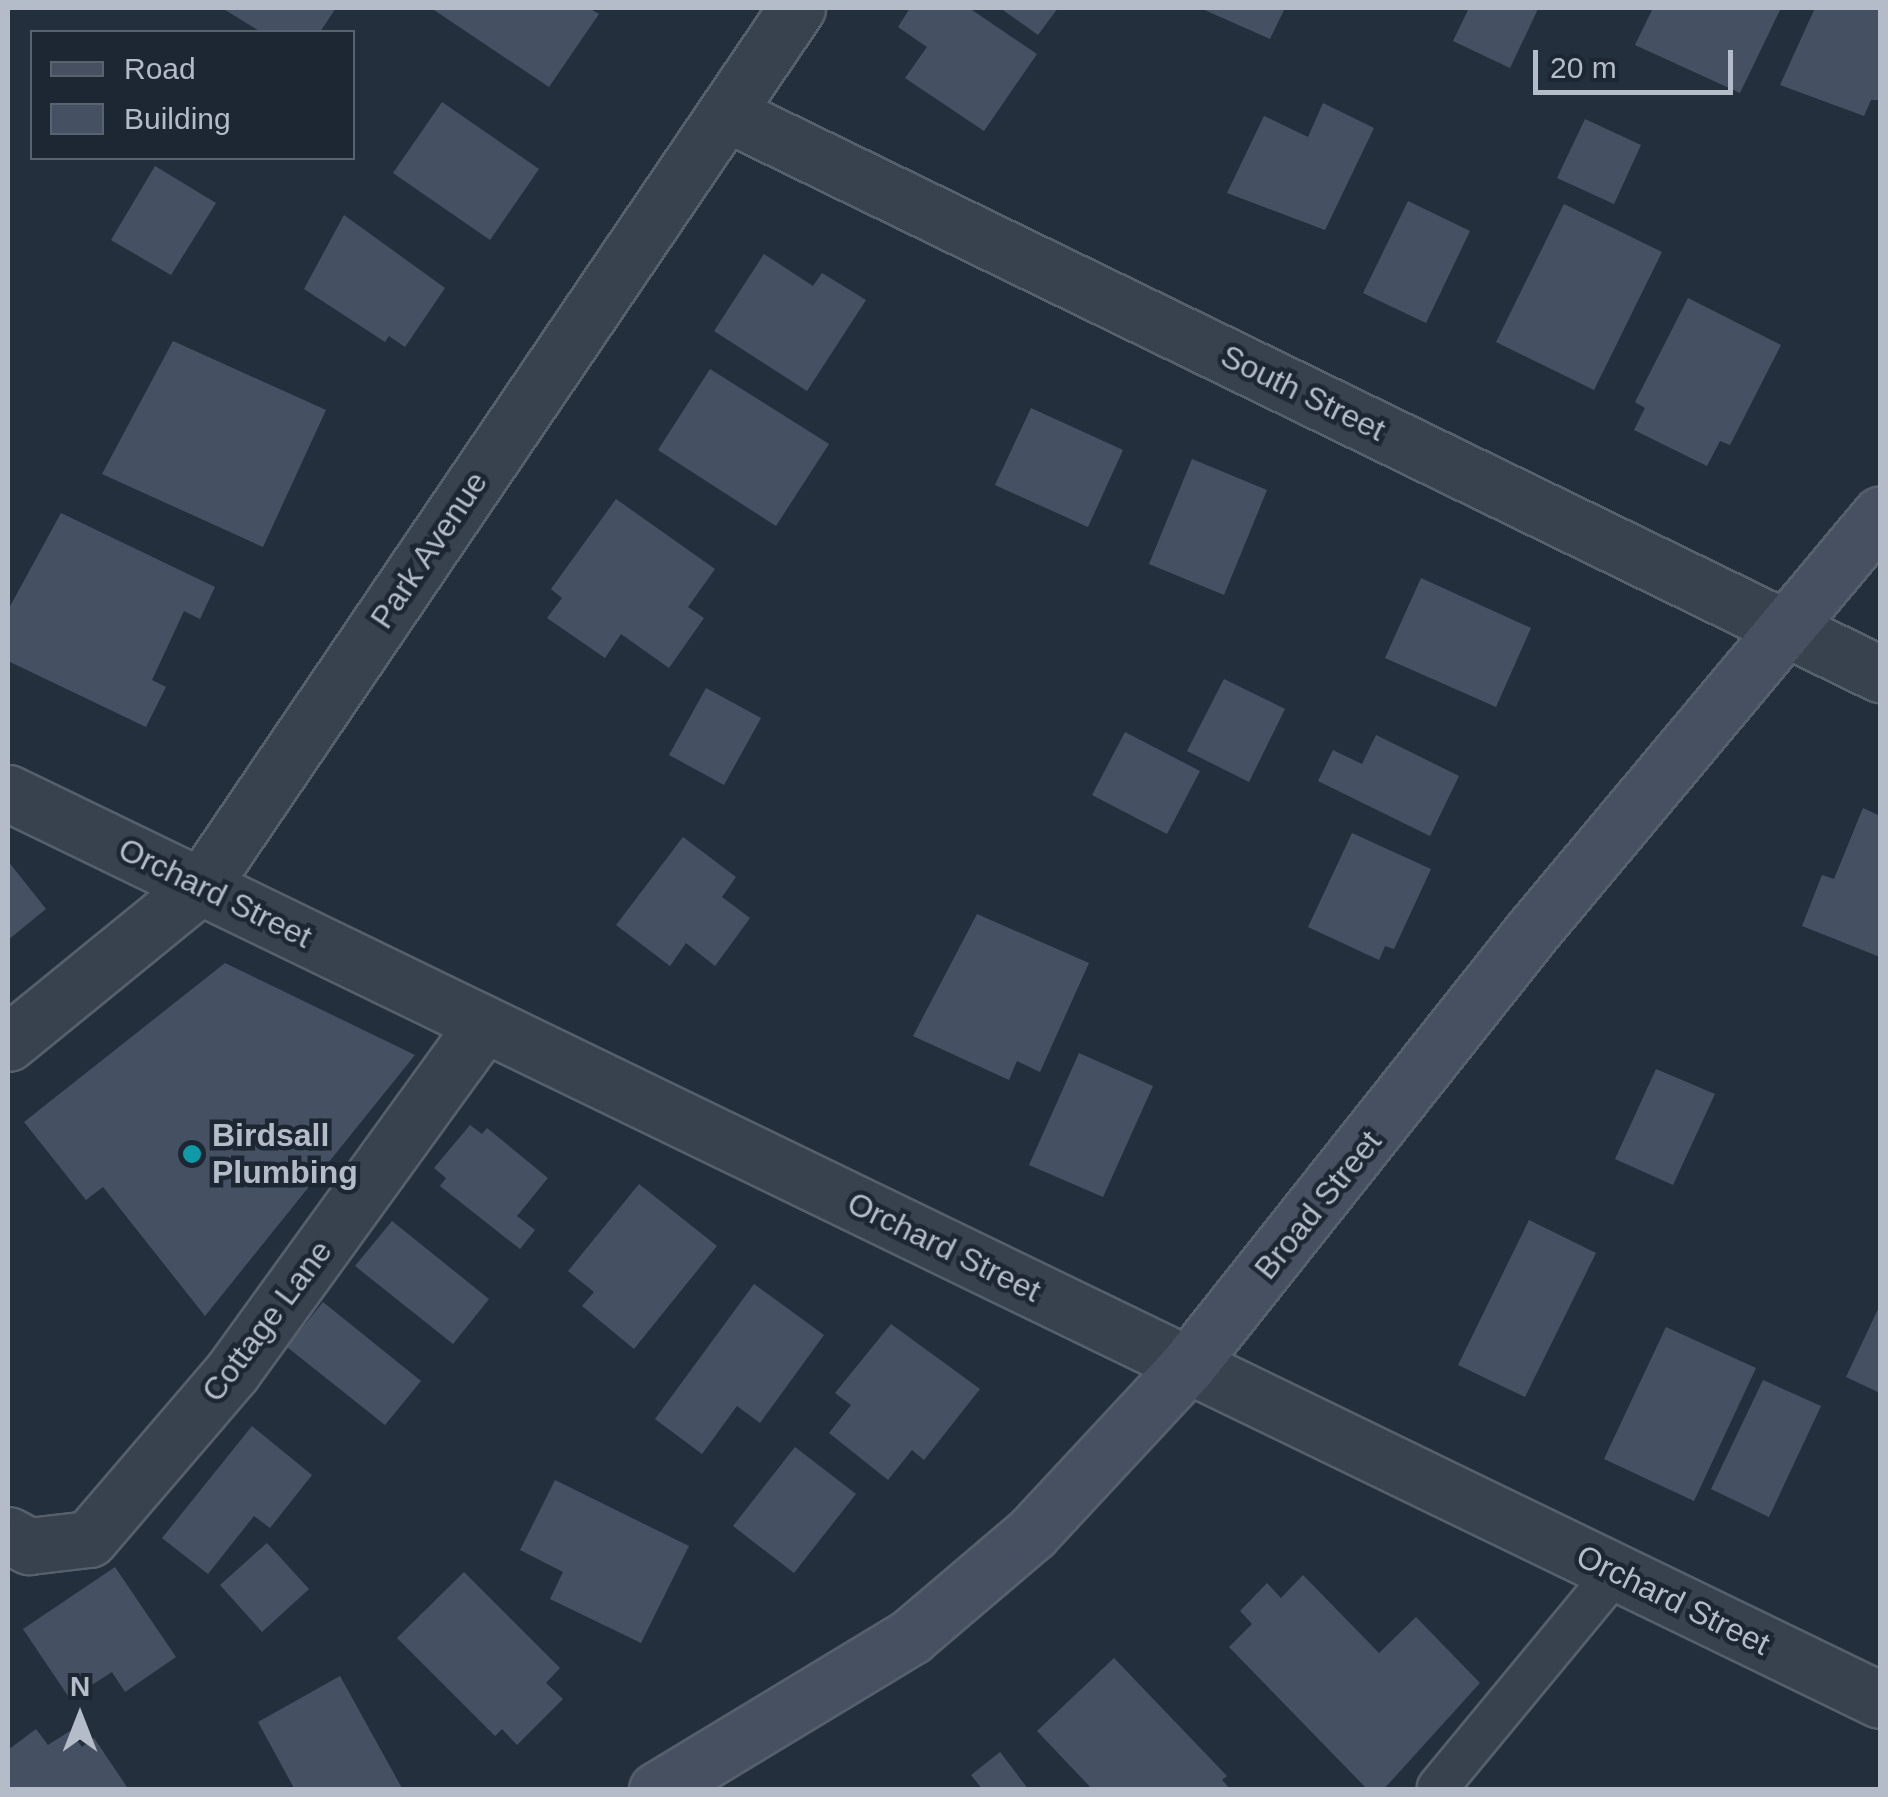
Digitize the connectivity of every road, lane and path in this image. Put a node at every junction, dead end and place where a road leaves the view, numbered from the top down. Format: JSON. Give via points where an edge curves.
{"nodes":[{"id":1,"x":797,"y":8,"type":"edge"},
{"id":2,"x":726,"y":113,"type":"junction"},
{"id":3,"x":1880,"y":515,"type":"edge"},
{"id":4,"x":1787,"y":627,"type":"junction"},
{"id":5,"x":1880,"y":674,"type":"edge"},
{"id":6,"x":8,"y":793,"type":"edge"},
{"id":7,"x":202,"y":885,"type":"junction"},
{"id":8,"x":482,"y":1025,"type":"junction"},
{"id":9,"x":8,"y":1042,"type":"edge"},
{"id":10,"x":1188,"y":1365,"type":"junction"},
{"id":11,"x":8,"y":1536,"type":"edge"},
{"id":12,"x":1616,"y":1572,"type":"junction"},
{"id":13,"x":1880,"y":1700,"type":"edge"},
{"id":14,"x":1438,"y":1787,"type":"dead end"},
{"id":15,"x":657,"y":1790,"type":"edge"}],
"edges":[{"from":1,"to":2,"type":"street","name":"Park Avenue"},
{"from":2,"to":4,"type":"street","name":"South Street"},
{"from":2,"to":7,"type":"street","name":"Park Avenue"},
{"from":3,"to":4,"type":"main road","name":"Broad Street"},
{"from":4,"to":5,"type":"street","name":"South Street"},
{"from":4,"to":10,"type":"main road","name":"Broad Street","via":[[1534,929]]},
{"from":6,"to":7,"type":"street","name":"Orchard Street"},
{"from":7,"to":8,"type":"street","name":"Orchard Street"},
{"from":7,"to":9,"type":"street","name":"Park Avenue"},
{"from":8,"to":10,"type":"street","name":"Orchard Street"},
{"from":8,"to":11,"type":"street","name":"Cottage Lane","via":[[232,1372],[89,1539],[28,1546]]},
{"from":10,"to":12,"type":"street","name":"Orchard Street"},
{"from":10,"to":15,"type":"main road","name":"Broad Street","via":[[1032,1533],[911,1636]]},
{"from":12,"to":13,"type":"street","name":"Orchard Street"},
{"from":12,"to":14,"type":"lane"}]}
